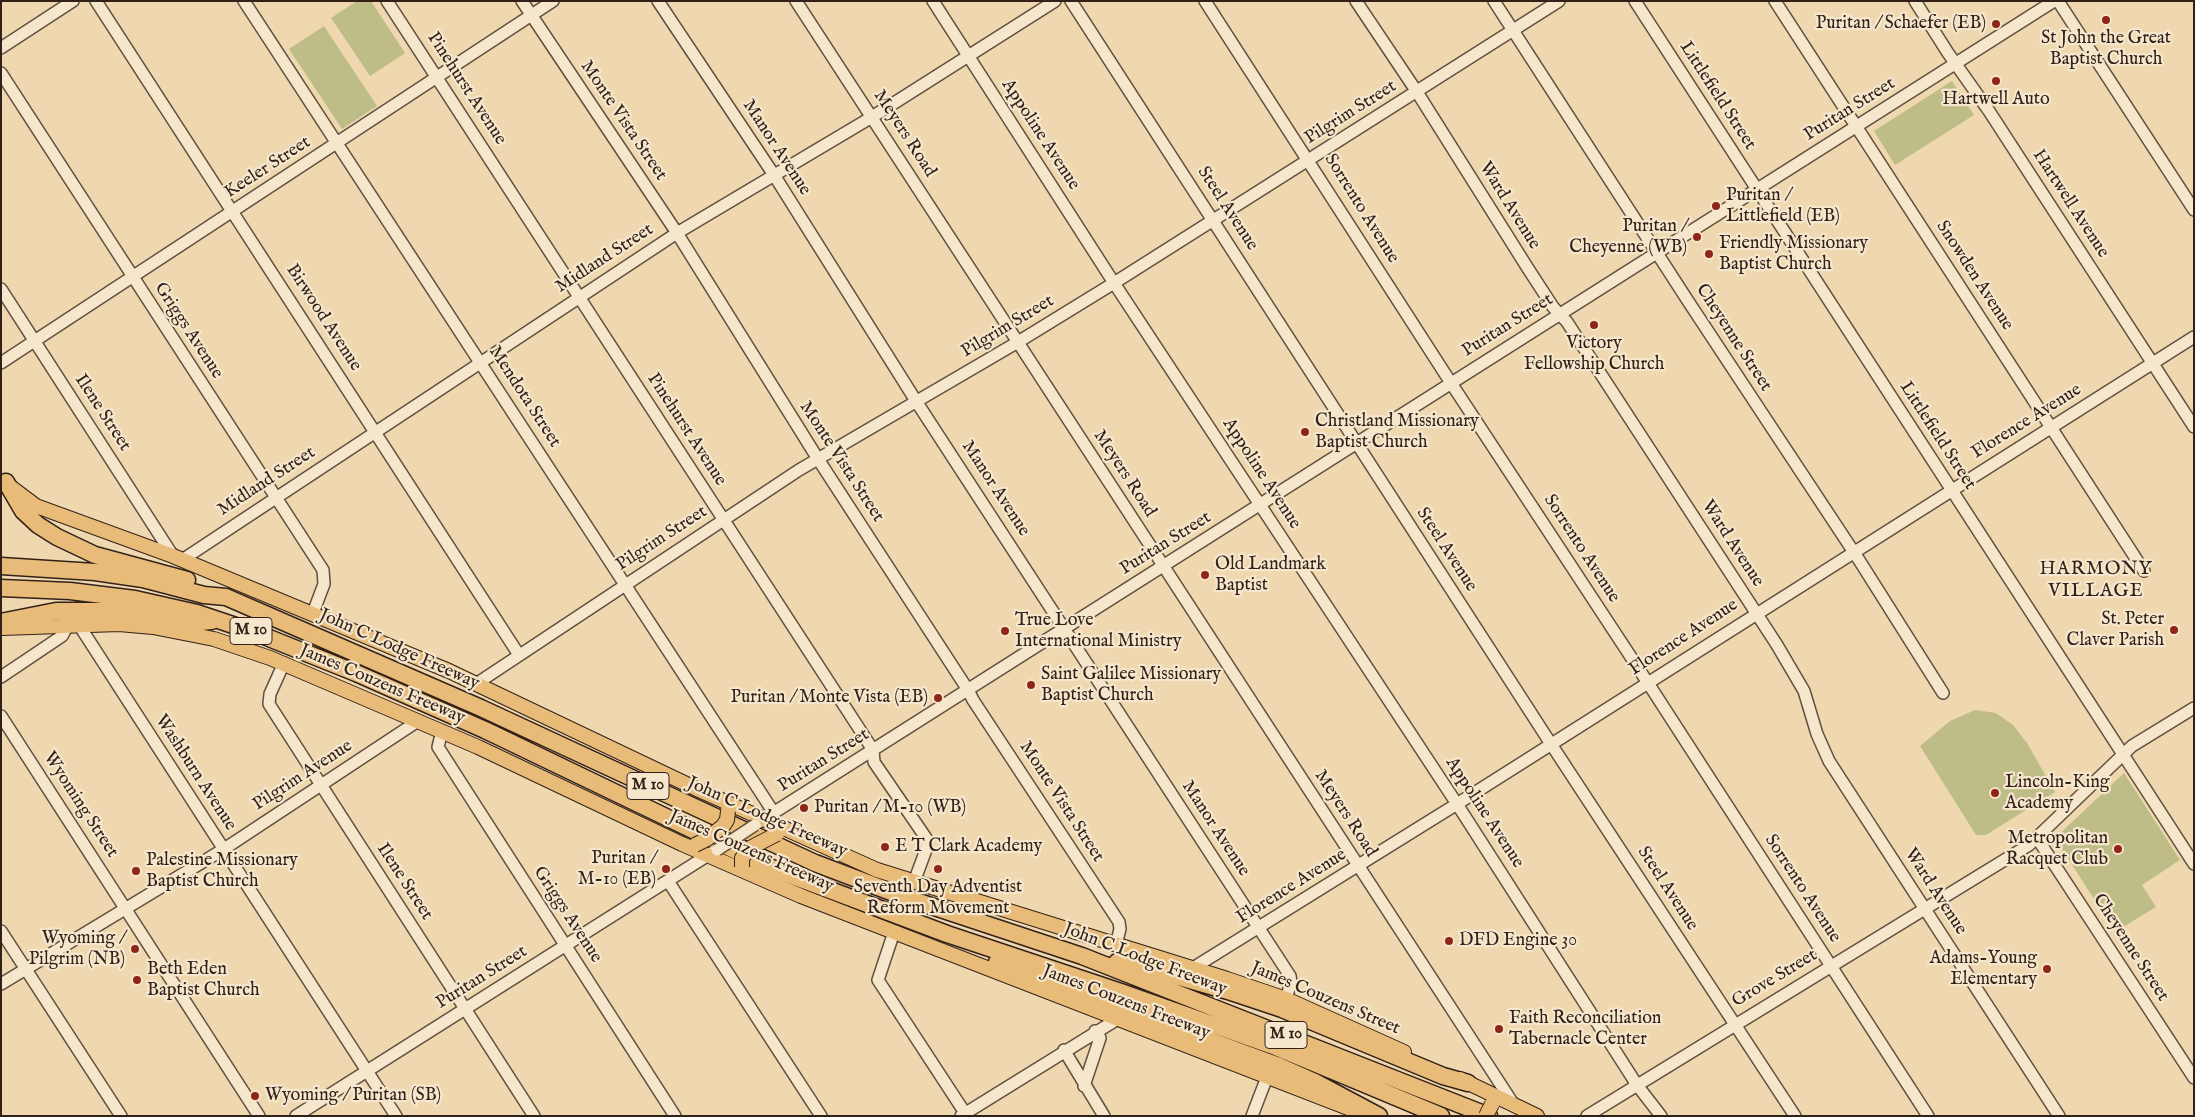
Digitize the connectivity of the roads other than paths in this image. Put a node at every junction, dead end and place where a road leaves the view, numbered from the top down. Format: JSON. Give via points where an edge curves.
{"nodes":[{"id":1,"x":73,"y":1,"type":"edge"},
{"id":2,"x":96,"y":1,"type":"edge"},
{"id":3,"x":244,"y":1,"type":"edge"},
{"id":4,"x":387,"y":1,"type":"edge"},
{"id":5,"x":522,"y":1,"type":"edge"},
{"id":6,"x":553,"y":1,"type":"edge"},
{"id":7,"x":658,"y":1,"type":"edge"},
{"id":8,"x":796,"y":1,"type":"edge"},
{"id":9,"x":933,"y":1,"type":"edge"},
{"id":10,"x":1055,"y":1,"type":"edge"},
{"id":11,"x":1071,"y":1,"type":"edge"},
{"id":12,"x":1206,"y":1,"type":"edge"},
{"id":13,"x":1356,"y":1,"type":"edge"},
{"id":14,"x":1494,"y":1,"type":"edge"},
{"id":15,"x":1559,"y":1,"type":"edge"},
{"id":16,"x":1635,"y":1,"type":"edge"},
{"id":17,"x":1774,"y":1,"type":"edge"},
{"id":18,"x":1915,"y":1,"type":"edge"},
{"id":19,"x":2054,"y":1,"type":"edge"},
{"id":20,"x":2058,"y":1,"type":"edge"},
{"id":21,"x":531,"y":15,"type":"junction"},
{"id":22,"x":1513,"y":31,"type":"junction"},
{"id":23,"x":1,"y":48,"type":"edge"},
{"id":24,"x":969,"y":56,"type":"junction"},
{"id":25,"x":1956,"y":64,"type":"junction"},
{"id":26,"x":1,"y":73,"type":"edge"},
{"id":27,"x":437,"y":77,"type":"junction"},
{"id":28,"x":1417,"y":92,"type":"junction"},
{"id":29,"x":872,"y":117,"type":"junction"},
{"id":30,"x":1856,"y":126,"type":"junction"},
{"id":31,"x":338,"y":144,"type":"junction"},
{"id":32,"x":1309,"y":160,"type":"junction"},
{"id":33,"x":774,"y":175,"type":"junction"},
{"id":34,"x":1756,"y":190,"type":"junction"},
{"id":35,"x":2194,"y":210,"type":"edge"},
{"id":36,"x":233,"y":212,"type":"junction"},
{"id":37,"x":1213,"y":219,"type":"junction"},
{"id":38,"x":677,"y":233,"type":"junction"},
{"id":39,"x":1656,"y":253,"type":"junction"},
{"id":40,"x":132,"y":278,"type":"junction"},
{"id":41,"x":1114,"y":283,"type":"junction"},
{"id":42,"x":1,"y":290,"type":"edge"},
{"id":43,"x":579,"y":297,"type":"junction"},
{"id":44,"x":1560,"y":314,"type":"junction"},
{"id":45,"x":2194,"y":336,"type":"edge"},
{"id":46,"x":35,"y":341,"type":"junction"},
{"id":47,"x":1018,"y":342,"type":"junction"},
{"id":48,"x":480,"y":362,"type":"junction"},
{"id":49,"x":1,"y":363,"type":"edge"},
{"id":50,"x":2152,"y":363,"type":"junction"},
{"id":51,"x":1451,"y":383,"type":"junction"},
{"id":52,"x":916,"y":401,"type":"junction"},
{"id":53,"x":2194,"y":426,"type":"edge"},
{"id":54,"x":2051,"y":427,"type":"junction"},
{"id":55,"x":375,"y":432,"type":"junction"},
{"id":56,"x":1357,"y":444,"type":"junction"},
{"id":57,"x":818,"y":459,"type":"junction"},
{"id":58,"x":3,"y":479,"type":"edge"},
{"id":59,"x":1952,"y":490,"type":"junction"},
{"id":60,"x":276,"y":497,"type":"junction"},
{"id":61,"x":1260,"y":505,"type":"junction"},
{"id":62,"x":723,"y":520,"type":"junction"},
{"id":63,"x":1854,"y":552,"type":"junction"},
{"id":64,"x":178,"y":558,"type":"junction"},
{"id":65,"x":1,"y":566,"type":"edge"},
{"id":66,"x":1163,"y":567,"type":"junction"},
{"id":67,"x":2144,"y":571,"type":"dead end"},
{"id":68,"x":625,"y":585,"type":"junction"},
{"id":69,"x":1,"y":588,"type":"edge"},
{"id":70,"x":226,"y":597,"type":"junction"},
{"id":71,"x":313,"y":613,"type":"junction"},
{"id":72,"x":1756,"y":613,"type":"junction"},
{"id":73,"x":218,"y":620,"type":"junction"},
{"id":74,"x":1,"y":622,"type":"edge"},
{"id":75,"x":74,"y":625,"type":"junction"},
{"id":76,"x":1,"y":628,"type":"edge"},
{"id":77,"x":1065,"y":629,"type":"junction"},
{"id":78,"x":519,"y":655,"type":"junction"},
{"id":79,"x":284,"y":663,"type":"junction"},
{"id":80,"x":1,"y":677,"type":"edge"},
{"id":81,"x":1648,"y":683,"type":"junction"},
{"id":82,"x":476,"y":684,"type":"junction"},
{"id":83,"x":968,"y":690,"type":"junction"},
{"id":84,"x":1944,"y":693,"type":"dead end"},
{"id":85,"x":2194,"y":708,"type":"edge"},
{"id":86,"x":1,"y":716,"type":"edge"},
{"id":87,"x":418,"y":721,"type":"junction"},
{"id":88,"x":442,"y":731,"type":"junction"},
{"id":89,"x":1551,"y":744,"type":"junction"},
{"id":90,"x":873,"y":750,"type":"junction"},
{"id":91,"x":2123,"y":754,"type":"junction"},
{"id":92,"x":322,"y":785,"type":"junction"},
{"id":93,"x":720,"y":799,"type":"junction"},
{"id":94,"x":1458,"y":804,"type":"junction"},
{"id":95,"x":764,"y":819,"type":"junction"},
{"id":96,"x":2038,"y":838,"type":"junction"},
{"id":97,"x":815,"y":842,"type":"junction"},
{"id":98,"x":688,"y":844,"type":"junction"},
{"id":99,"x":224,"y":849,"type":"junction"},
{"id":100,"x":712,"y":852,"type":"junction"},
{"id":101,"x":2194,"y":864,"type":"edge"},
{"id":102,"x":1358,"y":866,"type":"junction"},
{"id":103,"x":744,"y":870,"type":"junction"},
{"id":104,"x":668,"y":881,"type":"junction"},
{"id":105,"x":914,"y":882,"type":"junction"},
{"id":106,"x":126,"y":909,"type":"junction"},
{"id":107,"x":1925,"y":909,"type":"junction"},
{"id":108,"x":1258,"y":928,"type":"junction"},
{"id":109,"x":1,"y":931,"type":"edge"},
{"id":110,"x":894,"y":932,"type":"junction"},
{"id":111,"x":947,"y":934,"type":"junction"},
{"id":112,"x":1116,"y":945,"type":"junction"},
{"id":113,"x":565,"y":946,"type":"junction"},
{"id":114,"x":1082,"y":956,"type":"junction"},
{"id":115,"x":1831,"y":966,"type":"junction"},
{"id":116,"x":1193,"y":968,"type":"junction"},
{"id":117,"x":26,"y":969,"type":"junction"},
{"id":118,"x":1,"y":984,"type":"edge"},
{"id":119,"x":1286,"y":999,"type":"junction"},
{"id":120,"x":465,"y":1009,"type":"junction"},
{"id":121,"x":1116,"y":1020,"type":"junction"},
{"id":122,"x":1735,"y":1025,"type":"junction"},
{"id":123,"x":1095,"y":1031,"type":"junction"},
{"id":124,"x":1064,"y":1050,"type":"junction"},
{"id":125,"x":368,"y":1071,"type":"junction"},
{"id":126,"x":1267,"y":1077,"type":"junction"},
{"id":127,"x":2194,"y":1078,"type":"edge"},
{"id":128,"x":1468,"y":1083,"type":"junction"},
{"id":129,"x":1637,"y":1085,"type":"junction"},
{"id":130,"x":1084,"y":1086,"type":"junction"},
{"id":131,"x":1514,"y":1105,"type":"junction"},
{"id":132,"x":1490,"y":1108,"type":"edge"},
{"id":133,"x":964,"y":1115,"type":"edge"},
{"id":134,"x":120,"y":1116,"type":"edge"},
{"id":135,"x":259,"y":1116,"type":"edge"},
{"id":136,"x":296,"y":1116,"type":"edge"},
{"id":137,"x":396,"y":1116,"type":"edge"},
{"id":138,"x":534,"y":1116,"type":"edge"},
{"id":139,"x":675,"y":1116,"type":"edge"},
{"id":140,"x":821,"y":1116,"type":"edge"},
{"id":141,"x":1104,"y":1116,"type":"edge"},
{"id":142,"x":1252,"y":1116,"type":"edge"},
{"id":143,"x":1369,"y":1116,"type":"edge"},
{"id":144,"x":1379,"y":1116,"type":"edge"},
{"id":145,"x":1441,"y":1116,"type":"edge"},
{"id":146,"x":1523,"y":1116,"type":"edge"},
{"id":147,"x":1537,"y":1116,"type":"edge"},
{"id":148,"x":1587,"y":1116,"type":"edge"},
{"id":149,"x":1661,"y":1116,"type":"edge"},
{"id":150,"x":1796,"y":1116,"type":"edge"},
{"id":151,"x":1928,"y":1116,"type":"edge"},
{"id":152,"x":2059,"y":1116,"type":"edge"}],
"edges":[{"from":1,"to":23,"type":"street"},
{"from":2,"to":36,"type":"street","name":"Birwood Avenue"},
{"from":3,"to":31,"type":"street","name":"Mendota Street"},
{"from":4,"to":27,"type":"street","name":"Pinehurst Avenue"},
{"from":5,"to":21,"type":"street","name":"Monte Vista Street"},
{"from":6,"to":21,"type":"street","name":"Keeler Street"},
{"from":7,"to":33,"type":"street","name":"Manor Avenue"},
{"from":8,"to":29,"type":"street","name":"Meyers Road"},
{"from":9,"to":24,"type":"street","name":"Appoline Avenue"},
{"from":10,"to":24,"type":"street","name":"Midland Street"},
{"from":11,"to":37,"type":"street","name":"Steel Avenue"},
{"from":12,"to":32,"type":"street","name":"Sorrento Avenue"},
{"from":13,"to":28,"type":"street","name":"Ward Avenue"},
{"from":14,"to":22,"type":"street","name":"Cheyenne Street"},
{"from":15,"to":22,"type":"street","name":"Pilgrim Street"},
{"from":16,"to":34,"type":"street","name":"Littlefield Street"},
{"from":17,"to":30,"type":"street","name":"Snowden Avenue"},
{"from":18,"to":25,"type":"street","name":"Hartwell Avenue"},
{"from":19,"to":25,"type":"street","name":"Puritan Street"},
{"from":20,"to":35,"type":"street"},
{"from":21,"to":27,"type":"street","name":"Keeler Street"},
{"from":21,"to":38,"type":"street","name":"Monte Vista Street"},
{"from":22,"to":28,"type":"street","name":"Pilgrim Street"},
{"from":22,"to":39,"type":"street","name":"Cheyenne Street"},
{"from":24,"to":29,"type":"street","name":"Midland Street"},
{"from":24,"to":41,"type":"street","name":"Appoline Avenue"},
{"from":25,"to":30,"type":"street","name":"Puritan Street"},
{"from":25,"to":50,"type":"street","name":"Hartwell Avenue"},
{"from":26,"to":40,"type":"street","name":"Griggs Avenue"},
{"from":27,"to":31,"type":"street","name":"Keeler Street"},
{"from":27,"to":43,"type":"street","name":"Pinehurst Avenue"},
{"from":28,"to":32,"type":"street","name":"Pilgrim Street"},
{"from":28,"to":44,"type":"street","name":"Ward Avenue","via":[[1526,267]]},
{"from":29,"to":33,"type":"street","name":"Midland Street"},
{"from":29,"to":47,"type":"street","name":"Meyers Road"},
{"from":30,"to":34,"type":"street","name":"Puritan Street"},
{"from":30,"to":54,"type":"street","name":"Snowden Avenue"},
{"from":31,"to":36,"type":"street","name":"Keeler Street"},
{"from":31,"to":48,"type":"street","name":"Mendota Street"},
{"from":32,"to":37,"type":"street","name":"Pilgrim Street"},
{"from":32,"to":51,"type":"street","name":"Sorrento Avenue"},
{"from":33,"to":38,"type":"street","name":"Midland Street"},
{"from":33,"to":52,"type":"street","name":"Manor Avenue"},
{"from":34,"to":39,"type":"street","name":"Puritan Street"},
{"from":34,"to":59,"type":"street","name":"Littlefield Street"},
{"from":36,"to":40,"type":"street","name":"Keeler Street"},
{"from":36,"to":55,"type":"street","name":"Birwood Avenue"},
{"from":37,"to":41,"type":"street","name":"Pilgrim Street"},
{"from":37,"to":56,"type":"street","name":"Steel Avenue"},
{"from":38,"to":43,"type":"street","name":"Midland Street"},
{"from":38,"to":57,"type":"street","name":"Monte Vista Street"},
{"from":39,"to":44,"type":"street","name":"Puritan Street"},
{"from":39,"to":63,"type":"street","name":"Cheyenne Street"},
{"from":40,"to":46,"type":"street","name":"Keeler Street"},
{"from":40,"to":60,"type":"street","name":"Griggs Avenue"},
{"from":41,"to":47,"type":"street","name":"Pilgrim Street"},
{"from":41,"to":61,"type":"street","name":"Appoline Avenue"},
{"from":42,"to":46,"type":"street","name":"Ilene Street"},
{"from":43,"to":48,"type":"street","name":"Midland Street"},
{"from":43,"to":62,"type":"street","name":"Pinehurst Avenue"},
{"from":44,"to":51,"type":"street","name":"Puritan Street"},
{"from":44,"to":72,"type":"street","name":"Ward Avenue"},
{"from":45,"to":50,"type":"street","name":"Florence Avenue"},
{"from":46,"to":49,"type":"street","name":"Keeler Street"},
{"from":46,"to":64,"type":"street","name":"Ilene Street"},
{"from":47,"to":52,"type":"street","name":"Pilgrim Street"},
{"from":47,"to":66,"type":"street","name":"Meyers Road"},
{"from":48,"to":55,"type":"street","name":"Midland Street"},
{"from":48,"to":68,"type":"street","name":"Mendota Street"},
{"from":50,"to":53,"type":"street","name":"Hartwell Avenue"},
{"from":50,"to":54,"type":"street","name":"Florence Avenue"},
{"from":51,"to":56,"type":"street","name":"Puritan Street"},
{"from":51,"to":81,"type":"street","name":"Sorrento Avenue"},
{"from":52,"to":57,"type":"street","name":"Pilgrim Street"},
{"from":52,"to":77,"type":"street","name":"Manor Avenue"},
{"from":54,"to":59,"type":"street","name":"Florence Avenue"},
{"from":54,"to":67,"type":"street","name":"Snowden Avenue"},
{"from":55,"to":60,"type":"street","name":"Midland Street"},
{"from":55,"to":78,"type":"street","name":"Birwood Avenue"},
{"from":56,"to":61,"type":"street","name":"Puritan Street"},
{"from":56,"to":89,"type":"street","name":"Steel Avenue"},
{"from":57,"to":62,"type":"street","name":"Pilgrim Street"},
{"from":57,"to":83,"type":"street","name":"Monte Vista Street"},
{"from":58,"to":64,"type":"main road","name":"James Couzens Freeway","via":[[36,506]]},
{"from":58,"to":70,"type":"highway","via":[[23,511],[57,537],[94,555],[162,572],[208,587]]},
{"from":59,"to":63,"type":"street","name":"Florence Avenue"},
{"from":59,"to":91,"type":"street","name":"Littlefield Street"},
{"from":60,"to":64,"type":"street","name":"Midland Street"},
{"from":60,"to":71,"type":"street","name":"Griggs Avenue","via":[[322,570],[324,584]]},
{"from":61,"to":66,"type":"street","name":"Puritan Street"},
{"from":61,"to":94,"type":"street","name":"Appoline Avenue"},
{"from":62,"to":68,"type":"street","name":"Pilgrim Street"},
{"from":62,"to":90,"type":"street","name":"Pinehurst Avenue"},
{"from":63,"to":72,"type":"street","name":"Florence Avenue"},
{"from":63,"to":84,"type":"street","name":"Cheyenne Street"},
{"from":64,"to":71,"type":"main road","name":"James Couzens Freeway"},
{"from":65,"to":70,"type":"highway","name":"John C Lodge Freeway","number":"M 10","via":[[95,572]]},
{"from":66,"to":77,"type":"street","name":"Puritan Street"},
{"from":66,"to":102,"type":"street","name":"Meyers Road"},
{"from":68,"to":78,"type":"street","name":"Pilgrim Street"},
{"from":68,"to":95,"type":"street","name":"Mendota Street"},
{"from":69,"to":73,"type":"highway","name":"John C Lodge Freeway","number":"M 10","via":[[104,594]]},
{"from":70,"to":114,"type":"highway","name":"John C Lodge Freeway","number":"M 10","via":[[481,708],[815,863],[907,898]]},
{"from":71,"to":82,"type":"main road","name":"James Couzens Freeway"},
{"from":72,"to":81,"type":"street","name":"Florence Avenue"},
{"from":72,"to":107,"type":"street","name":"Ward Avenue","via":[[1804,691],[1829,761]]},
{"from":73,"to":74,"type":"highway","via":[[190,623],[105,611],[76,611],[38,614]]},
{"from":73,"to":111,"type":"highway","name":"John C Lodge Freeway","number":"M 10","via":[[305,652],[485,730],[774,869]]},
{"from":75,"to":76,"type":"main road","name":"James Couzens Freeway"},
{"from":75,"to":79,"type":"main road","name":"James Couzens Freeway","via":[[119,624],[190,634],[238,646]]},
{"from":75,"to":80,"type":"street"},
{"from":75,"to":99,"type":"street","name":"Washburn Avenue"},
{"from":77,"to":83,"type":"street","name":"Puritan Street"},
{"from":77,"to":108,"type":"street","name":"Manor Avenue"},
{"from":78,"to":82,"type":"street","name":"Pilgrim Street"},
{"from":79,"to":87,"type":"main road","name":"James Couzens Freeway"},
{"from":79,"to":92,"type":"street","name":"Ilene Street","via":[[269,704]]},
{"from":81,"to":89,"type":"street","name":"Florence Avenue"},
{"from":81,"to":115,"type":"street","name":"Sorrento Avenue"},
{"from":82,"to":93,"type":"main road","name":"James Couzens Freeway"},
{"from":83,"to":90,"type":"street","name":"Puritan Street"},
{"from":83,"to":112,"type":"street","name":"Monte Vista Street","via":[[1119,922]]},
{"from":85,"to":91,"type":"street","name":"Grove Street"},
{"from":86,"to":106,"type":"street","name":"Wyoming Street"},
{"from":87,"to":88,"type":"main road","name":"James Couzens Freeway"},
{"from":87,"to":92,"type":"street","name":"Pilgrim Avenue"},
{"from":88,"to":98,"type":"main road","name":"James Couzens Freeway"},
{"from":88,"to":113,"type":"street","name":"Griggs Avenue","via":[[438,747]]},
{"from":89,"to":94,"type":"street","name":"Florence Avenue"},
{"from":89,"to":122,"type":"street","name":"Steel Avenue"},
{"from":90,"to":95,"type":"street","name":"Puritan Street"},
{"from":90,"to":105,"type":"street","name":"Pinehurst Avenue","via":[[874,762],[928,842]]},
{"from":91,"to":96,"type":"street","name":"Grove Street"},
{"from":91,"to":101,"type":"street","name":"Littlefield Street"},
{"from":92,"to":99,"type":"street","name":"Pilgrim Avenue"},
{"from":92,"to":120,"type":"street","name":"Ilene Street"},
{"from":93,"to":95,"type":"main road","name":"James Couzens Freeway"},
{"from":93,"to":98,"type":"main road","bridge":true,"via":[[728,811],[724,826],[707,839]]},
{"from":94,"to":102,"type":"street","name":"Florence Avenue"},
{"from":94,"to":129,"type":"street","name":"Appoline Avenue"},
{"from":95,"to":97,"type":"main road","name":"James Couzens Freeway"},
{"from":95,"to":100,"type":"street","name":"Puritan Street","bridge":true},
{"from":96,"to":107,"type":"street","name":"Grove Street"},
{"from":96,"to":127,"type":"street","name":"Cheyenne Street"},
{"from":97,"to":103,"type":"main road","bridge":true,"via":[[786,833],[777,834],[750,848],[742,858]]},
{"from":97,"to":105,"type":"main road","name":"James Couzens Freeway"},
{"from":98,"to":100,"type":"main road","name":"James Couzens Freeway"},
{"from":99,"to":106,"type":"street","name":"Pilgrim Avenue"},
{"from":99,"to":125,"type":"street","name":"Washburn Avenue"},
{"from":100,"to":103,"type":"main road","name":"James Couzens Freeway"},
{"from":100,"to":104,"type":"street","name":"Puritan Street"},
{"from":102,"to":108,"type":"street","name":"Florence Avenue"},
{"from":102,"to":131,"type":"street","name":"Meyers Road"},
{"from":103,"to":110,"type":"main road","name":"James Couzens Freeway"},
{"from":104,"to":113,"type":"street","name":"Puritan Street"},
{"from":104,"to":140,"type":"street"},
{"from":105,"to":112,"type":"main road","name":"James Couzens Freeway"},
{"from":106,"to":117,"type":"street","name":"Pilgrim Avenue"},
{"from":106,"to":135,"type":"street","name":"Wyoming Street"},
{"from":107,"to":115,"type":"street","name":"Grove Street"},
{"from":107,"to":152,"type":"street","name":"Ward Avenue"},
{"from":108,"to":116,"type":"street","name":"Florence Avenue"},
{"from":108,"to":119,"type":"street","name":"Manor Avenue","via":[[1290,976]]},
{"from":109,"to":117,"type":"street"},
{"from":110,"to":121,"type":"main road","name":"James Couzens Freeway"},
{"from":110,"to":133,"type":"street","via":[[878,980]]},
{"from":111,"to":144,"type":"highway","via":[[969,950],[1000,963],[1279,1066]]},
{"from":111,"to":145,"type":"highway","name":"John C Lodge Freeway","number":"M 10","via":[[1276,1047]]},
{"from":112,"to":116,"type":"main road","name":"James Couzens Street"},
{"from":113,"to":120,"type":"street","name":"Puritan Street"},
{"from":113,"to":139,"type":"street","name":"Griggs Avenue"},
{"from":114,"to":128,"type":"highway","via":[[1145,967],[1228,991],[1282,1009],[1443,1076]]},
{"from":114,"to":132,"type":"highway","name":"John C Lodge Freeway","number":"M 10"},
{"from":115,"to":122,"type":"street","name":"Grove Street"},
{"from":115,"to":151,"type":"street","name":"Sorrento Avenue"},
{"from":116,"to":119,"type":"main road","name":"James Couzens Street"},
{"from":117,"to":118,"type":"street","name":"Pilgrim Avenue"},
{"from":117,"to":134,"type":"street"},
{"from":119,"to":128,"type":"main road","name":"James Couzens Street"},
{"from":120,"to":125,"type":"street","name":"Puritan Street"},
{"from":120,"to":138,"type":"street","name":"Ilene Street"},
{"from":121,"to":123,"type":"street"},
{"from":121,"to":126,"type":"main road","name":"James Couzens Freeway"},
{"from":122,"to":129,"type":"street","name":"Grove Street"},
{"from":122,"to":150,"type":"street","name":"Steel Avenue"},
{"from":123,"to":124,"type":"street"},
{"from":123,"to":130,"type":"street","via":[[1100,1038]]},
{"from":124,"to":130,"type":"street"},
{"from":124,"to":133,"type":"street"},
{"from":125,"to":136,"type":"street","name":"Puritan Street"},
{"from":125,"to":137,"type":"street","name":"Washburn Avenue"},
{"from":126,"to":142,"type":"street"},
{"from":126,"to":143,"type":"main road","name":"James Couzens Freeway"},
{"from":128,"to":132,"type":"main road","name":"James Couzens Street"},
{"from":129,"to":148,"type":"street","name":"Grove Street"},
{"from":129,"to":149,"type":"street","name":"Appoline Avenue"},
{"from":130,"to":141,"type":"street"},
{"from":131,"to":132,"type":"main road","name":"James Couzens Street"},
{"from":131,"to":146,"type":"street","name":"Meyers Road"},
{"from":131,"to":147,"type":"main road"}]}
